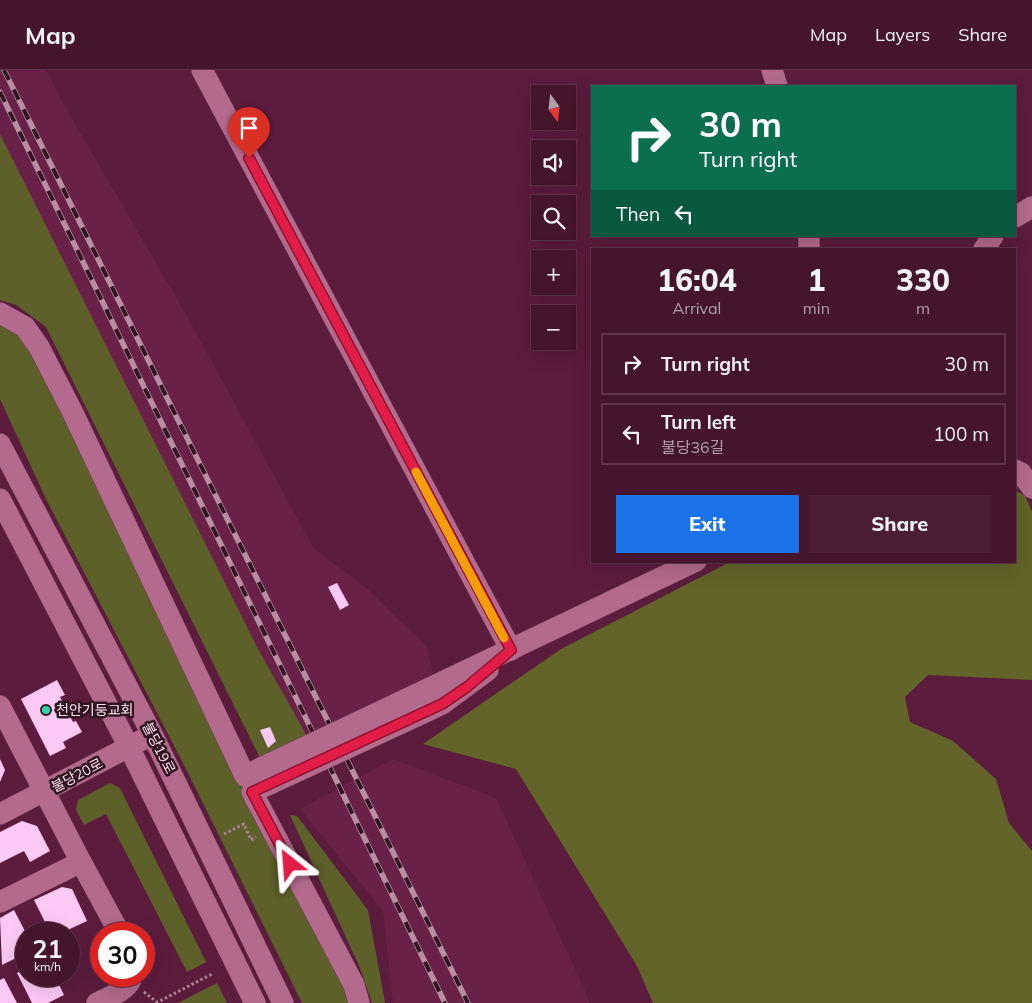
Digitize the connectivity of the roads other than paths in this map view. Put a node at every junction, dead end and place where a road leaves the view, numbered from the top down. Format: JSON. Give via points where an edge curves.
{"nodes":[{"id":1,"x":202,"y":70,"type":"edge"},
{"id":2,"x":772,"y":70,"type":"edge"},
{"id":3,"x":777,"y":85,"type":"edge"},
{"id":4,"x":1032,"y":207,"type":"edge"},
{"id":5,"x":1016,"y":216,"type":"edge"},
{"id":6,"x":992,"y":237,"type":"edge"},
{"id":7,"x":985,"y":248,"type":"edge"},
{"id":8,"x":0,"y":313,"type":"edge"},
{"id":9,"x":0,"y":444,"type":"edge"},
{"id":10,"x":1016,"y":470,"type":"edge"},
{"id":11,"x":1032,"y":488,"type":"edge"},
{"id":12,"x":0,"y":499,"type":"edge"},
{"id":13,"x":692,"y":563,"type":"edge"},
{"id":14,"x":511,"y":650,"type":"junction"},
{"id":15,"x":2,"y":718,"type":"edge"},
{"id":16,"x":152,"y":734,"type":"junction"},
{"id":17,"x":129,"y":747,"type":"junction"},
{"id":18,"x":268,"y":775,"type":"junction"},
{"id":19,"x":46,"y":791,"type":"junction"},
{"id":20,"x":0,"y":814,"type":"edge"},
{"id":21,"x":82,"y":862,"type":"junction"},
{"id":22,"x":0,"y":902,"type":"edge"},
{"id":23,"x":114,"y":922,"type":"edge"},
{"id":24,"x":125,"y":987,"type":"edge"},
{"id":25,"x":97,"y":1003,"type":"edge"},
{"id":26,"x":254,"y":1003,"type":"edge"},
{"id":27,"x":283,"y":1003,"type":"edge"},
{"id":28,"x":359,"y":1003,"type":"edge"}],
"edges":[{"from":1,"to":14,"type":"street"},
{"from":2,"to":3,"type":"street"},
{"from":4,"to":5,"type":"street"},
{"from":6,"to":7,"type":"street"},
{"from":8,"to":18,"type":"street","via":[[25,327],[39,347],[72,410],[244,776]]},
{"from":9,"to":16,"type":"street","name":"불당19로"},
{"from":10,"to":11,"type":"street"},
{"from":12,"to":17,"type":"street","name":"불당19로"},
{"from":13,"to":14,"type":"street"},
{"from":14,"to":18,"type":"street","bridge":true,"via":[[417,705]]},
{"from":15,"to":19,"type":"street"},
{"from":16,"to":17,"type":"street","name":"불당20로"},
{"from":16,"to":27,"type":"street","name":"불당19로"},
{"from":17,"to":19,"type":"street","name":"불당20로"},
{"from":17,"to":26,"type":"street","name":"불당19로"},
{"from":18,"to":28,"type":"street","via":[[252,792],[354,985]]},
{"from":19,"to":20,"type":"street","name":"불당20로"},
{"from":19,"to":21,"type":"street"},
{"from":21,"to":22,"type":"street"},
{"from":21,"to":23,"type":"street"},
{"from":24,"to":25,"type":"street"}]}
